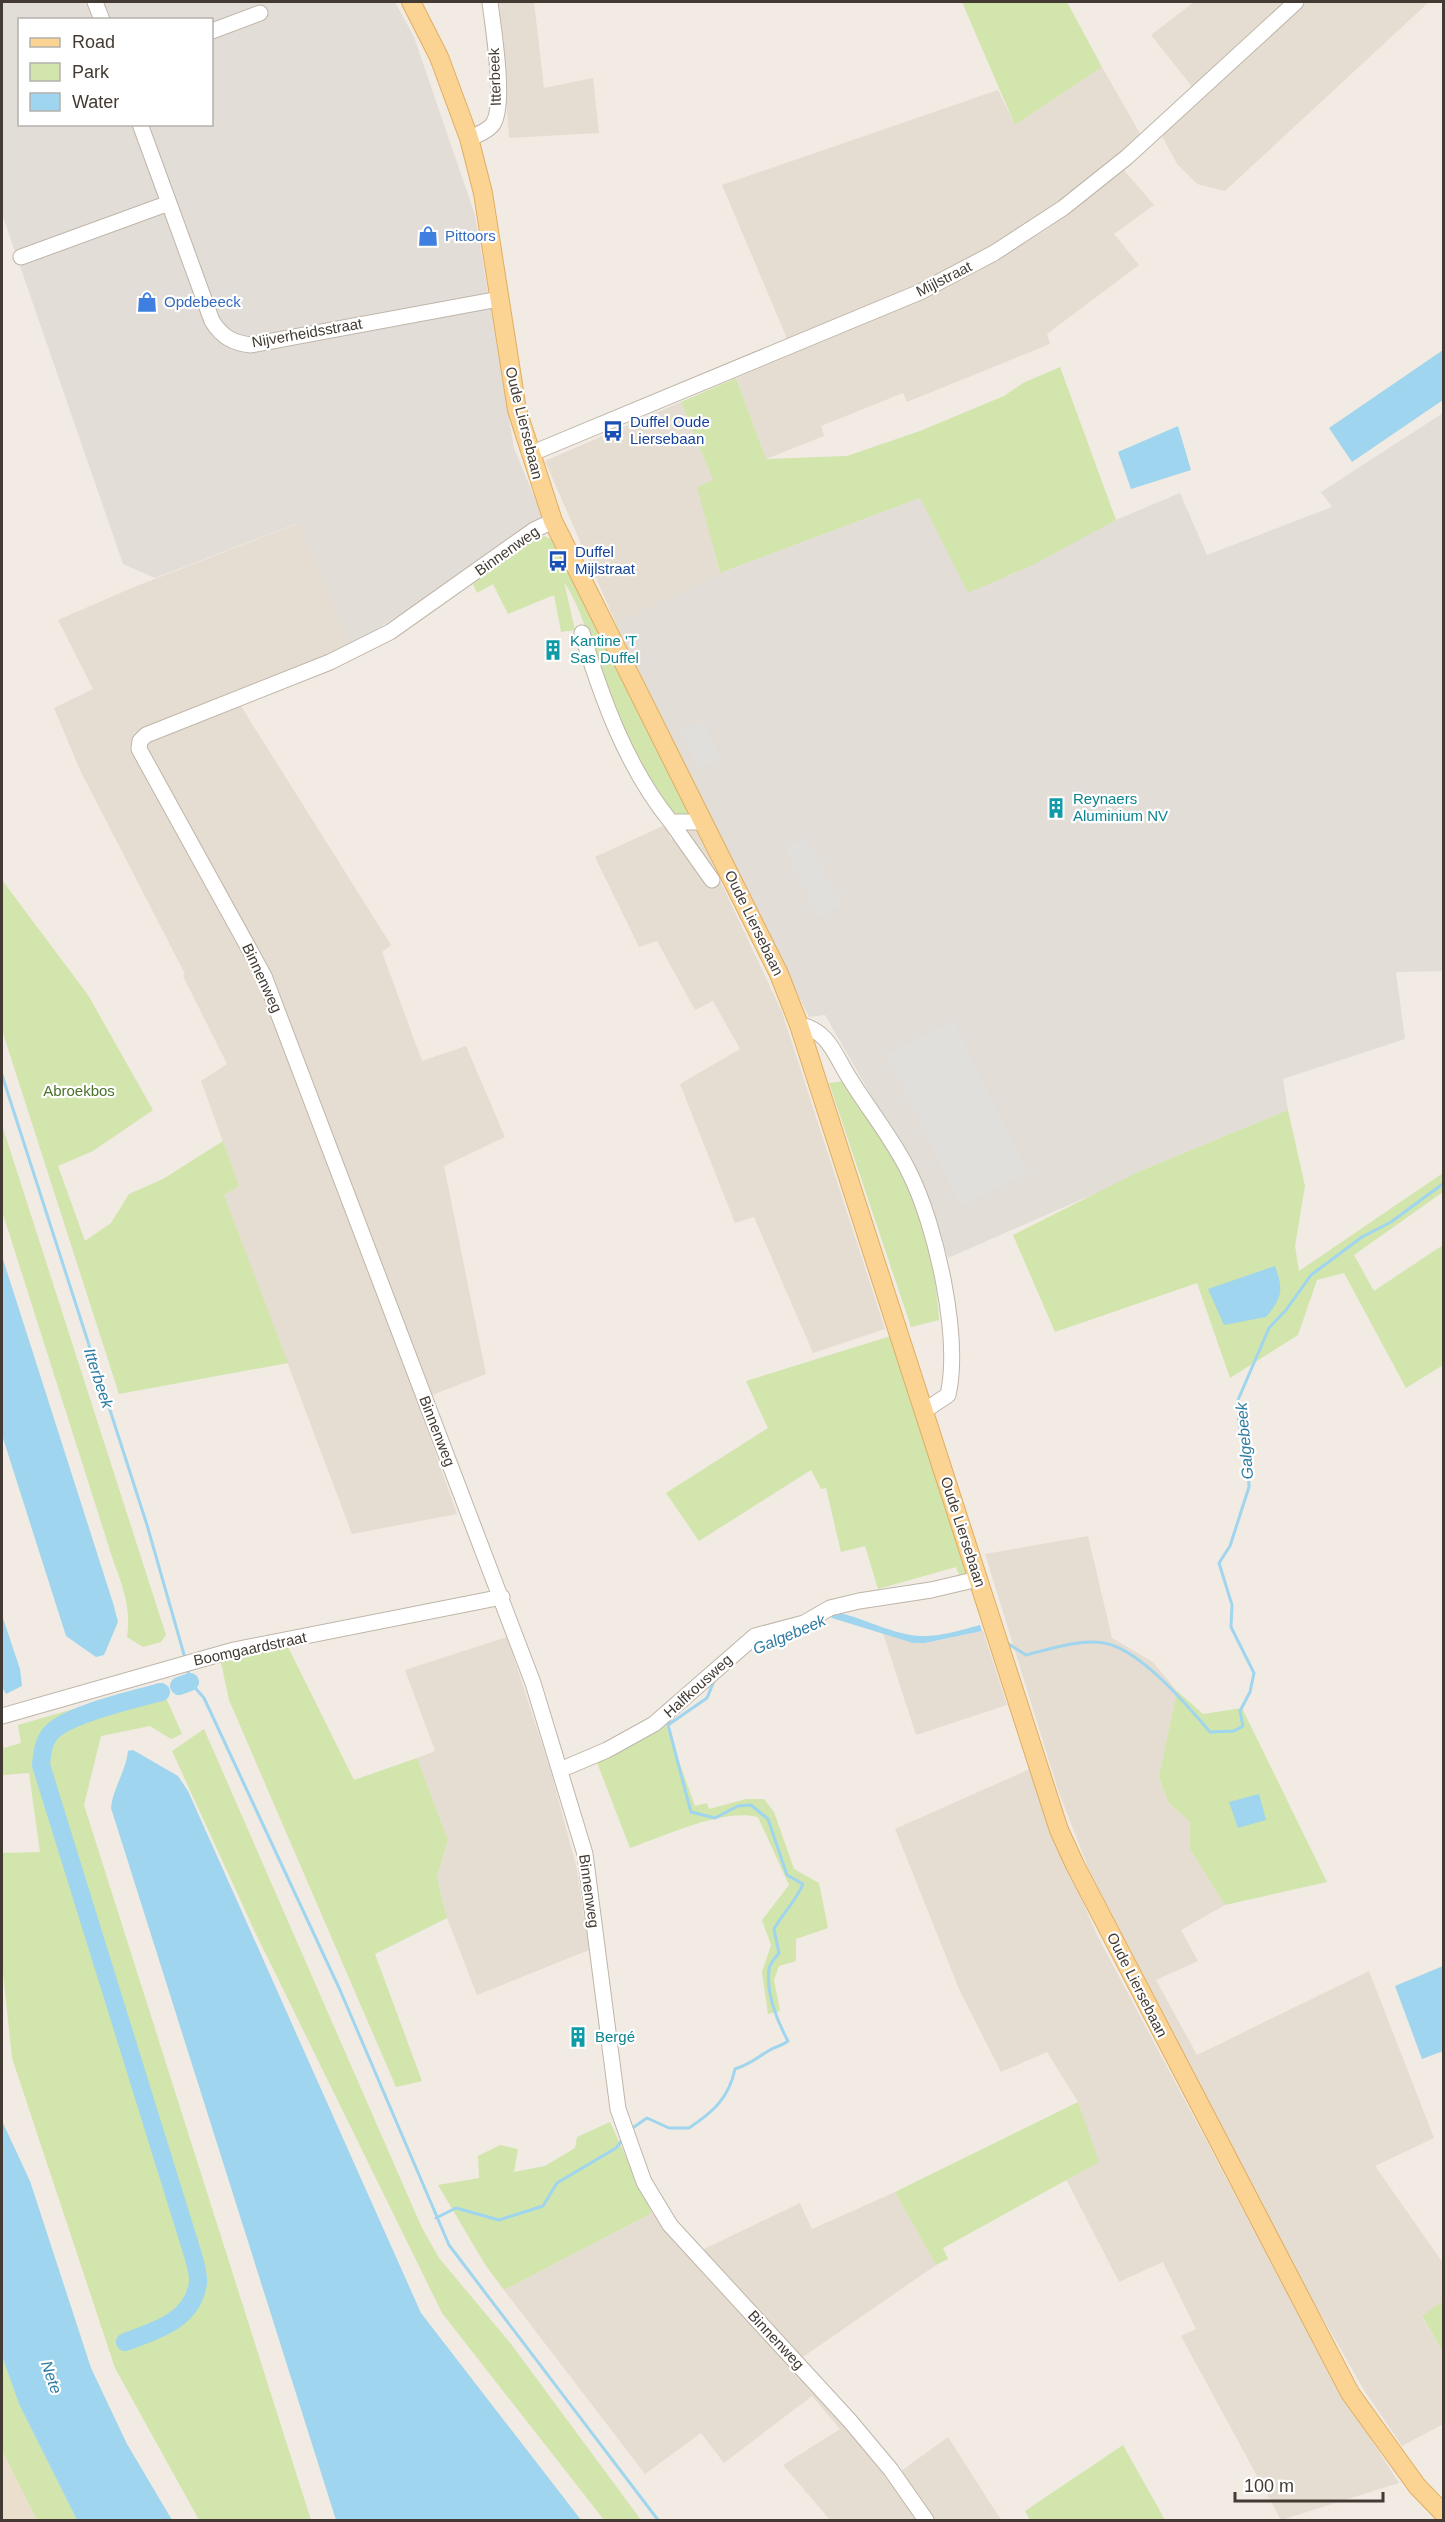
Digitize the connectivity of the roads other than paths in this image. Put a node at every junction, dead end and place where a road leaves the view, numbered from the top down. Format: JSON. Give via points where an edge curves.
{"nodes":[{"id":1,"x":95,"y":2,"type":"edge"},
{"id":2,"x":411,"y":2,"type":"edge"},
{"id":3,"x":490,"y":2,"type":"edge"},
{"id":4,"x":1296,"y":2,"type":"edge"},
{"id":5,"x":260,"y":13,"type":"dead end"},
{"id":6,"x":101,"y":18,"type":"edge"},
{"id":7,"x":213,"y":31,"type":"edge"},
{"id":8,"x":141,"y":126,"type":"edge"},
{"id":9,"x":469,"y":138,"type":"junction"},
{"id":10,"x":169,"y":203,"type":"junction"},
{"id":11,"x":21,"y":257,"type":"dead end"},
{"id":12,"x":499,"y":299,"type":"junction"},
{"id":13,"x":530,"y":454,"type":"junction"},
{"id":14,"x":553,"y":521,"type":"junction"},
{"id":15,"x":582,"y":633,"type":"dead end"},
{"id":16,"x":671,"y":822,"type":"junction"},
{"id":17,"x":704,"y":822,"type":"junction"},
{"id":18,"x":712,"y":880,"type":"dead end"},
{"id":19,"x":800,"y":1025,"type":"junction"},
{"id":20,"x":924,"y":1411,"type":"junction"},
{"id":21,"x":978,"y":1579,"type":"junction"},
{"id":22,"x":502,"y":1597,"type":"junction"},
{"id":23,"x":2,"y":1716,"type":"edge"},
{"id":24,"x":560,"y":1770,"type":"junction"},
{"id":25,"x":1443,"y":2514,"type":"edge"},
{"id":26,"x":926,"y":2520,"type":"edge"}],
"edges":[{"from":1,"to":6,"type":"street"},
{"from":2,"to":9,"type":"main road","name":"Oude Liersebaan","via":[[439,57]]},
{"from":3,"to":9,"type":"street","name":"Itterbeek","via":[[497,113],[488,129]]},
{"from":4,"to":13,"type":"street","name":"Mijlstraat","via":[[1127,157],[1063,208],[994,253],[920,292]]},
{"from":5,"to":7,"type":"street"},
{"from":8,"to":10,"type":"street","name":"Nijverheidsstraat"},
{"from":9,"to":12,"type":"main road","name":"Oude Liersebaan","via":[[483,194]]},
{"from":10,"to":11,"type":"street"},
{"from":10,"to":12,"type":"street","name":"Nijverheidsstraat","via":[[212,321],[219,332],[239,344],[251,345]]},
{"from":12,"to":13,"type":"main road","name":"Oude Liersebaan","via":[[517,410]]},
{"from":13,"to":14,"type":"main road","name":"Oude Liersebaan"},
{"from":14,"to":17,"type":"main road","name":"Oude Liersebaan"},
{"from":14,"to":22,"type":"street","name":"Binnenweg","via":[[534,530],[390,632],[330,662],[146,735],[139,749],[264,975]]},
{"from":15,"to":16,"type":"street","name":"Oude Liersebaan","via":[[605,704],[633,765]]},
{"from":16,"to":17,"type":"street"},
{"from":16,"to":18,"type":"street","name":"Oude Liersebaan"},
{"from":17,"to":19,"type":"main road","name":"Oude Liersebaan"},
{"from":19,"to":20,"type":"main road","name":"Oude Liersebaan"},
{"from":19,"to":20,"type":"street","via":[[822,1033],[876,1116],[910,1173],[930,1229],[943,1278],[952,1377],[948,1395]]},
{"from":20,"to":21,"type":"main road","name":"Oude Liersebaan"},
{"from":21,"to":24,"type":"street","name":"Halfkousweg","via":[[830,1608],[804,1623],[755,1636],[654,1724]]},
{"from":21,"to":25,"type":"main road","name":"Oude Liersebaan","via":[[1059,1830],[1075,1865],[1350,2393],[1417,2486]]},
{"from":22,"to":23,"type":"street","name":"Boomgaardstraat","via":[[234,1650]]},
{"from":22,"to":24,"type":"street","name":"Binnenweg"},
{"from":24,"to":26,"type":"street","name":"Binnenweg","via":[[585,1854],[618,2109],[644,2182],[670,2225],[850,2421]]}]}
